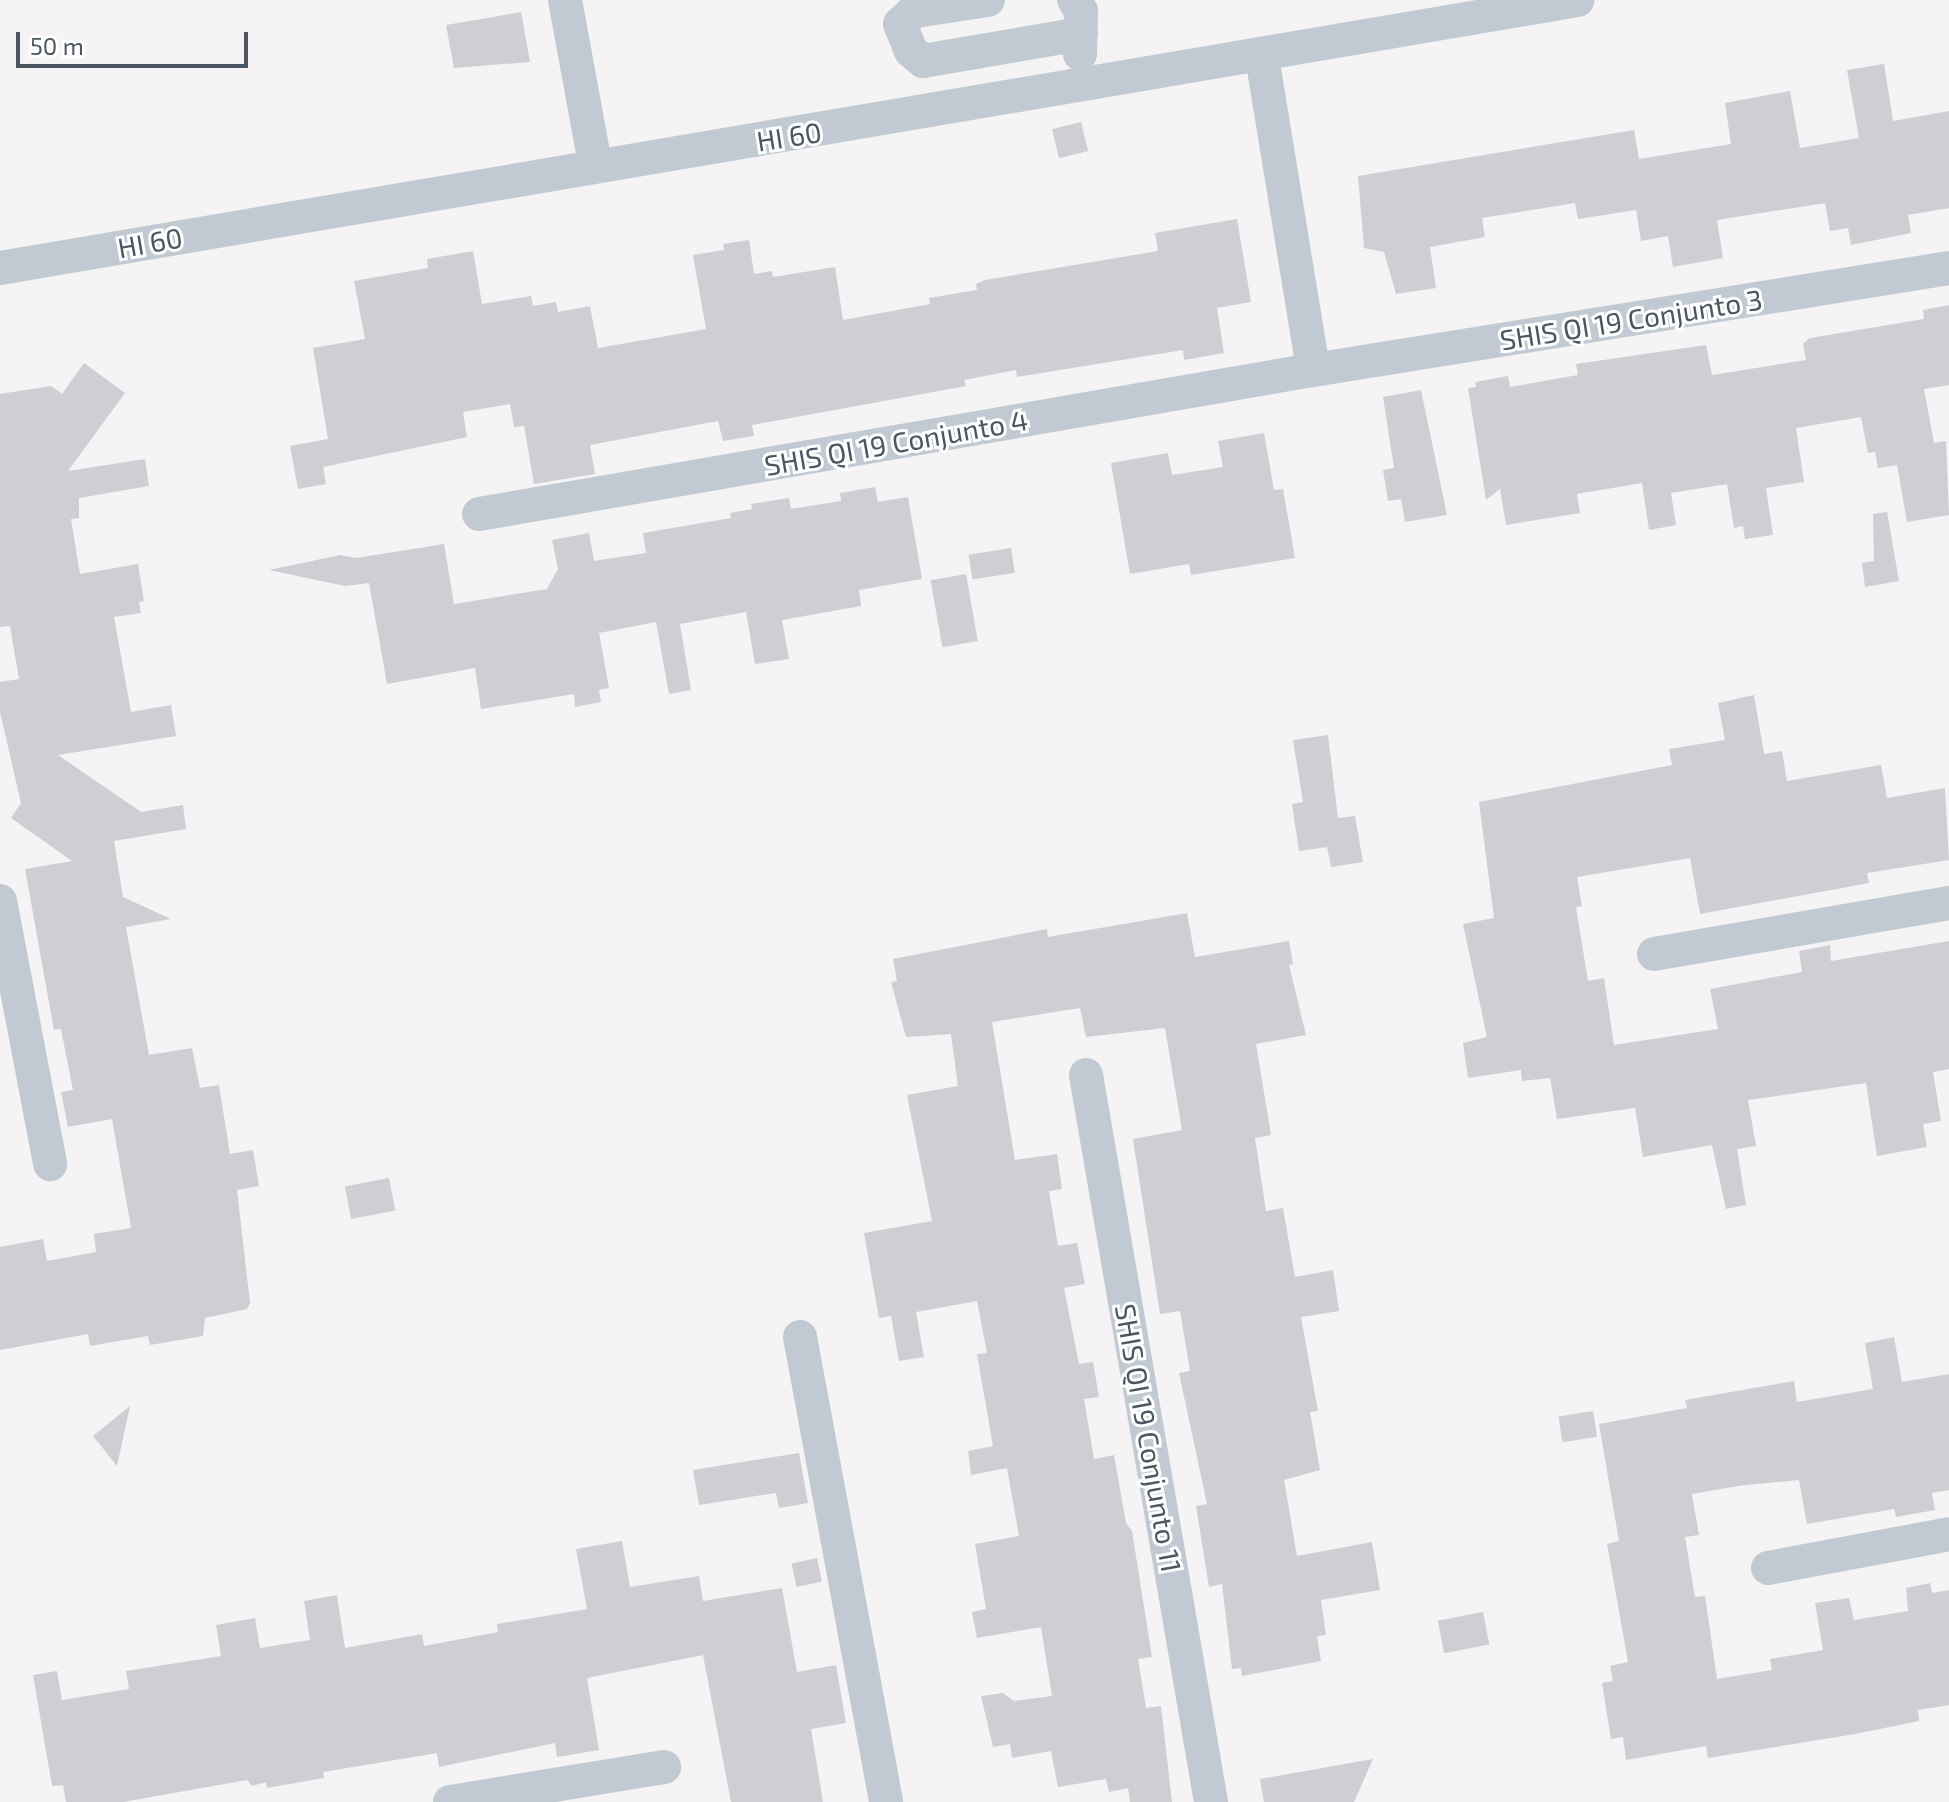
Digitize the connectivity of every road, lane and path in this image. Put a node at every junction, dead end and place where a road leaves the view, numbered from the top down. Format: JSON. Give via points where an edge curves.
{"nodes":[{"id":1,"x":565,"y":0,"type":"edge"},
{"id":2,"x":988,"y":0,"type":"edge"},
{"id":3,"x":1074,"y":0,"type":"edge"},
{"id":4,"x":1577,"y":0,"type":"edge"},
{"id":5,"x":1081,"y":34,"type":"junction"},
{"id":6,"x":1262,"y":57,"type":"junction"},
{"id":7,"x":1078,"y":87,"type":"junction"},
{"id":8,"x":595,"y":164,"type":"junction"},
{"id":9,"x":0,"y":268,"type":"edge"},
{"id":10,"x":1949,"y":268,"type":"edge"},
{"id":11,"x":1313,"y":370,"type":"junction"},
{"id":12,"x":479,"y":514,"type":"dead end"},
{"id":13,"x":0,"y":901,"type":"edge"},
{"id":14,"x":1949,"y":903,"type":"edge"},
{"id":15,"x":1654,"y":954,"type":"dead end"},
{"id":16,"x":1086,"y":1075,"type":"dead end"},
{"id":17,"x":50,"y":1164,"type":"dead end"},
{"id":18,"x":800,"y":1337,"type":"dead end"},
{"id":19,"x":1949,"y":1534,"type":"edge"},
{"id":20,"x":1768,"y":1568,"type":"dead end"},
{"id":21,"x":664,"y":1767,"type":"dead end"},
{"id":22,"x":450,"y":1802,"type":"edge"},
{"id":23,"x":886,"y":1802,"type":"edge"},
{"id":24,"x":1211,"y":1802,"type":"edge"}],
"edges":[{"from":1,"to":8,"type":"street"},
{"from":2,"to":5,"type":"street","via":[[914,11],[900,24],[911,51],[923,61]]},
{"from":3,"to":5,"type":"street","via":[[1081,11]]},
{"from":4,"to":6,"type":"street","name":"HI 60"},
{"from":5,"to":7,"type":"street"},
{"from":6,"to":7,"type":"street","name":"HI 60"},
{"from":6,"to":11,"type":"street"},
{"from":7,"to":8,"type":"street","name":"HI 60"},
{"from":8,"to":9,"type":"street","name":"HI 60"},
{"from":10,"to":11,"type":"street","name":"SHIS QI 19 Conjunto 3"},
{"from":11,"to":12,"type":"street","name":"SHIS QI 19 Conjunto 4"},
{"from":13,"to":17,"type":"street"},
{"from":14,"to":15,"type":"street"},
{"from":16,"to":24,"type":"street","name":"SHIS QI 19 Conjunto 11"},
{"from":18,"to":23,"type":"street"},
{"from":19,"to":20,"type":"street"},
{"from":21,"to":22,"type":"street"}]}
